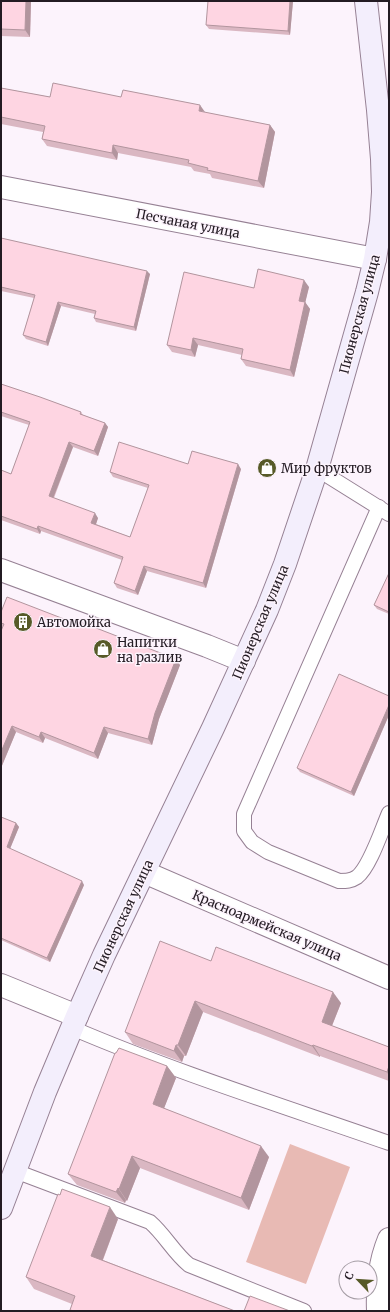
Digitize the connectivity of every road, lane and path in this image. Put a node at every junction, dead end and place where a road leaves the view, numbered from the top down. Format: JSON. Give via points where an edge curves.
{"nodes":[{"id":1,"x":366,"y":1,"type":"edge"},
{"id":2,"x":385,"y":158,"type":"edge"},
{"id":3,"x":1,"y":187,"type":"edge"},
{"id":4,"x":385,"y":224,"type":"edge"},
{"id":5,"x":375,"y":259,"type":"junction"},
{"id":6,"x":317,"y":470,"type":"junction"},
{"id":7,"x":384,"y":511,"type":"edge"},
{"id":8,"x":1,"y":570,"type":"edge"},
{"id":9,"x":244,"y":661,"type":"junction"},
{"id":10,"x":389,"y":813,"type":"edge"},
{"id":11,"x":144,"y":872,"type":"junction"},
{"id":12,"x":389,"y":978,"type":"edge"},
{"id":13,"x":1,"y":985,"type":"edge"},
{"id":14,"x":74,"y":1022,"type":"junction"},
{"id":15,"x":389,"y":1143,"type":"edge"},
{"id":16,"x":15,"y":1171,"type":"junction"},
{"id":17,"x":1,"y":1208,"type":"edge"},
{"id":18,"x":389,"y":1239,"type":"edge"},
{"id":19,"x":304,"y":1311,"type":"edge"},
{"id":20,"x":378,"y":1311,"type":"edge"}],
"edges":[{"from":1,"to":2,"type":"street","name":"Пионерская улица"},
{"from":2,"to":4,"type":"street","name":"Пионерская улица"},
{"from":3,"to":5,"type":"street","name":"Песчаная улица"},
{"from":4,"to":5,"type":"street","name":"Пионерская улица"},
{"from":5,"to":6,"type":"street","name":"Пионерская улица"},
{"from":6,"to":7,"type":"lane"},
{"from":6,"to":9,"type":"street","name":"Пионерская улица","via":[[285,564]]},
{"from":7,"to":10,"type":"lane","via":[[244,814],[244,831],[252,842],[268,852],[339,881],[350,881],[366,867]]},
{"from":8,"to":9,"type":"street"},
{"from":9,"to":11,"type":"street","name":"Пионерская улица"},
{"from":11,"to":12,"type":"street","name":"Красноармейская улица"},
{"from":11,"to":14,"type":"street","name":"Пионерская улица"},
{"from":13,"to":14,"type":"street"},
{"from":14,"to":15,"type":"lane","via":[[129,1051]]},
{"from":14,"to":16,"type":"street","name":"Пионерская улица"},
{"from":16,"to":17,"type":"street","name":"Пионерская улица"},
{"from":16,"to":19,"type":"lane","via":[[150,1222],[189,1265]]},
{"from":18,"to":20,"type":"street","via":[[378,1276]]}]}
